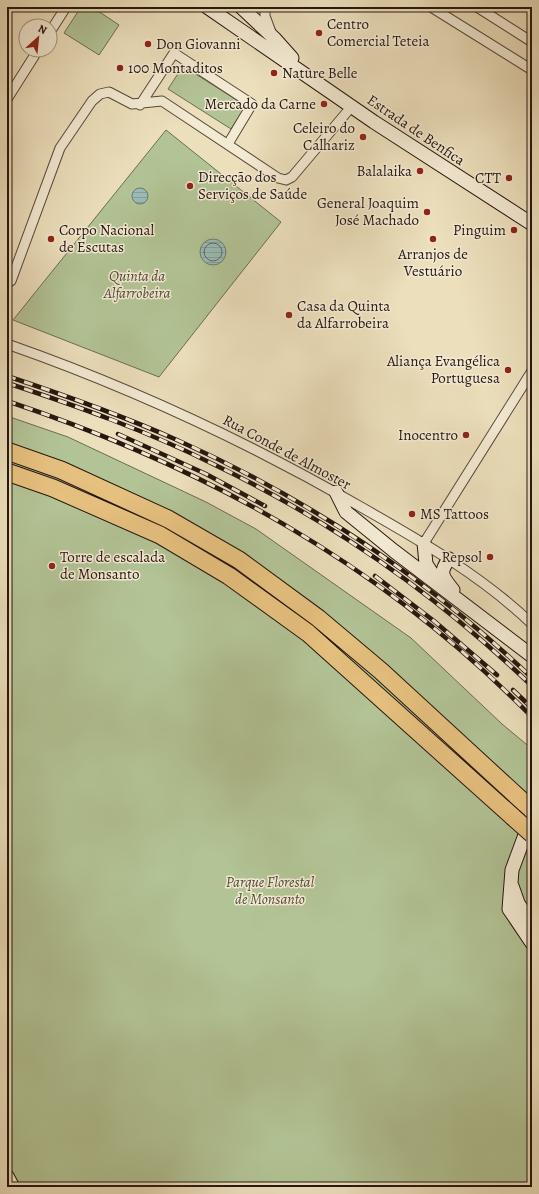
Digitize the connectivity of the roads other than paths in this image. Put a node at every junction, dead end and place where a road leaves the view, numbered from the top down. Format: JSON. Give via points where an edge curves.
{"nodes":[{"id":1,"x":66,"y":7,"type":"edge"},
{"id":2,"x":207,"y":7,"type":"edge"},
{"id":3,"x":241,"y":7,"type":"edge"},
{"id":4,"x":265,"y":7,"type":"edge"},
{"id":5,"x":431,"y":7,"type":"edge"},
{"id":6,"x":477,"y":7,"type":"edge"},
{"id":7,"x":58,"y":20,"type":"edge"},
{"id":8,"x":275,"y":39,"type":"junction"},
{"id":9,"x":532,"y":42,"type":"edge"},
{"id":10,"x":33,"y":58,"type":"edge"},
{"id":11,"x":532,"y":70,"type":"edge"},
{"id":12,"x":304,"y":72,"type":"junction"},
{"id":13,"x":7,"y":99,"type":"edge"},
{"id":14,"x":140,"y":105,"type":"junction"},
{"id":15,"x":352,"y":106,"type":"junction"},
{"id":16,"x":228,"y":144,"type":"junction"},
{"id":17,"x":532,"y":224,"type":"edge"},
{"id":18,"x":11,"y":281,"type":"dead end"},
{"id":19,"x":7,"y":344,"type":"edge"},
{"id":20,"x":532,"y":371,"type":"edge"},
{"id":21,"x":7,"y":451,"type":"edge"},
{"id":22,"x":7,"y":472,"type":"edge"},
{"id":23,"x":336,"y":492,"type":"junction"},
{"id":24,"x":424,"y":543,"type":"junction"},
{"id":25,"x":449,"y":559,"type":"junction"},
{"id":26,"x":439,"y":584,"type":"junction"},
{"id":27,"x":463,"y":602,"type":"junction"},
{"id":28,"x":532,"y":624,"type":"edge"},
{"id":29,"x":532,"y":656,"type":"edge"},
{"id":30,"x":529,"y":809,"type":"edge"},
{"id":31,"x":532,"y":834,"type":"edge"},
{"id":32,"x":510,"y":881,"type":"junction"},
{"id":33,"x":532,"y":925,"type":"edge"},
{"id":34,"x":532,"y":943,"type":"edge"},
{"id":35,"x":7,"y":1176,"type":"edge"},
{"id":36,"x":13,"y":1187,"type":"edge"}],
"edges":[{"from":1,"to":7,"type":"street"},
{"from":2,"to":12,"type":"street","name":"Estrada de Benfica"},
{"from":3,"to":8,"type":"street","name":"Estrada de Benfica"},
{"from":4,"to":8,"type":"street","via":[[268,28]]},
{"from":5,"to":11,"type":"street"},
{"from":6,"to":9,"type":"street"},
{"from":8,"to":12,"type":"street","name":"Estrada de Benfica"},
{"from":10,"to":13,"type":"street"},
{"from":12,"to":15,"type":"street","name":"Estrada de Benfica"},
{"from":14,"to":16,"type":"street","via":[[162,101]]},
{"from":14,"to":16,"type":"street","via":[[174,54],[252,104]]},
{"from":14,"to":18,"type":"street","via":[[132,104],[109,92],[100,94],[92,101],[60,148]]},
{"from":15,"to":16,"type":"street","via":[[292,177],[286,180],[278,178]]},
{"from":15,"to":17,"type":"street","name":"Estrada de Benfica"},
{"from":19,"to":23,"type":"street","name":"Rua Conde de Almoster","via":[[123,388],[245,444]]},
{"from":20,"to":24,"type":"street"},
{"from":21,"to":30,"type":"highway","via":[[61,470],[168,519],[239,560],[318,618],[375,666]]},
{"from":22,"to":31,"type":"highway","bridge":true,"via":[[53,488],[160,535],[229,576],[308,633]]},
{"from":23,"to":24,"type":"street","name":"Rua Conde de Almoster"},
{"from":23,"to":26,"type":"street","via":[[346,512]]},
{"from":24,"to":25,"type":"street","name":"Rua Conde de Almoster"},
{"from":24,"to":26,"type":"street","via":[[426,564]]},
{"from":25,"to":27,"type":"street","via":[[442,570],[442,575]]},
{"from":25,"to":28,"type":"street","name":"Rua Conde de Almoster"},
{"from":26,"to":27,"type":"street"},
{"from":27,"to":29,"type":"street"},
{"from":30,"to":32,"type":"street"},
{"from":32,"to":33,"type":"street","via":[[518,903]]},
{"from":32,"to":34,"type":"street","via":[[509,909]]},
{"from":35,"to":36,"type":"street"}]}
